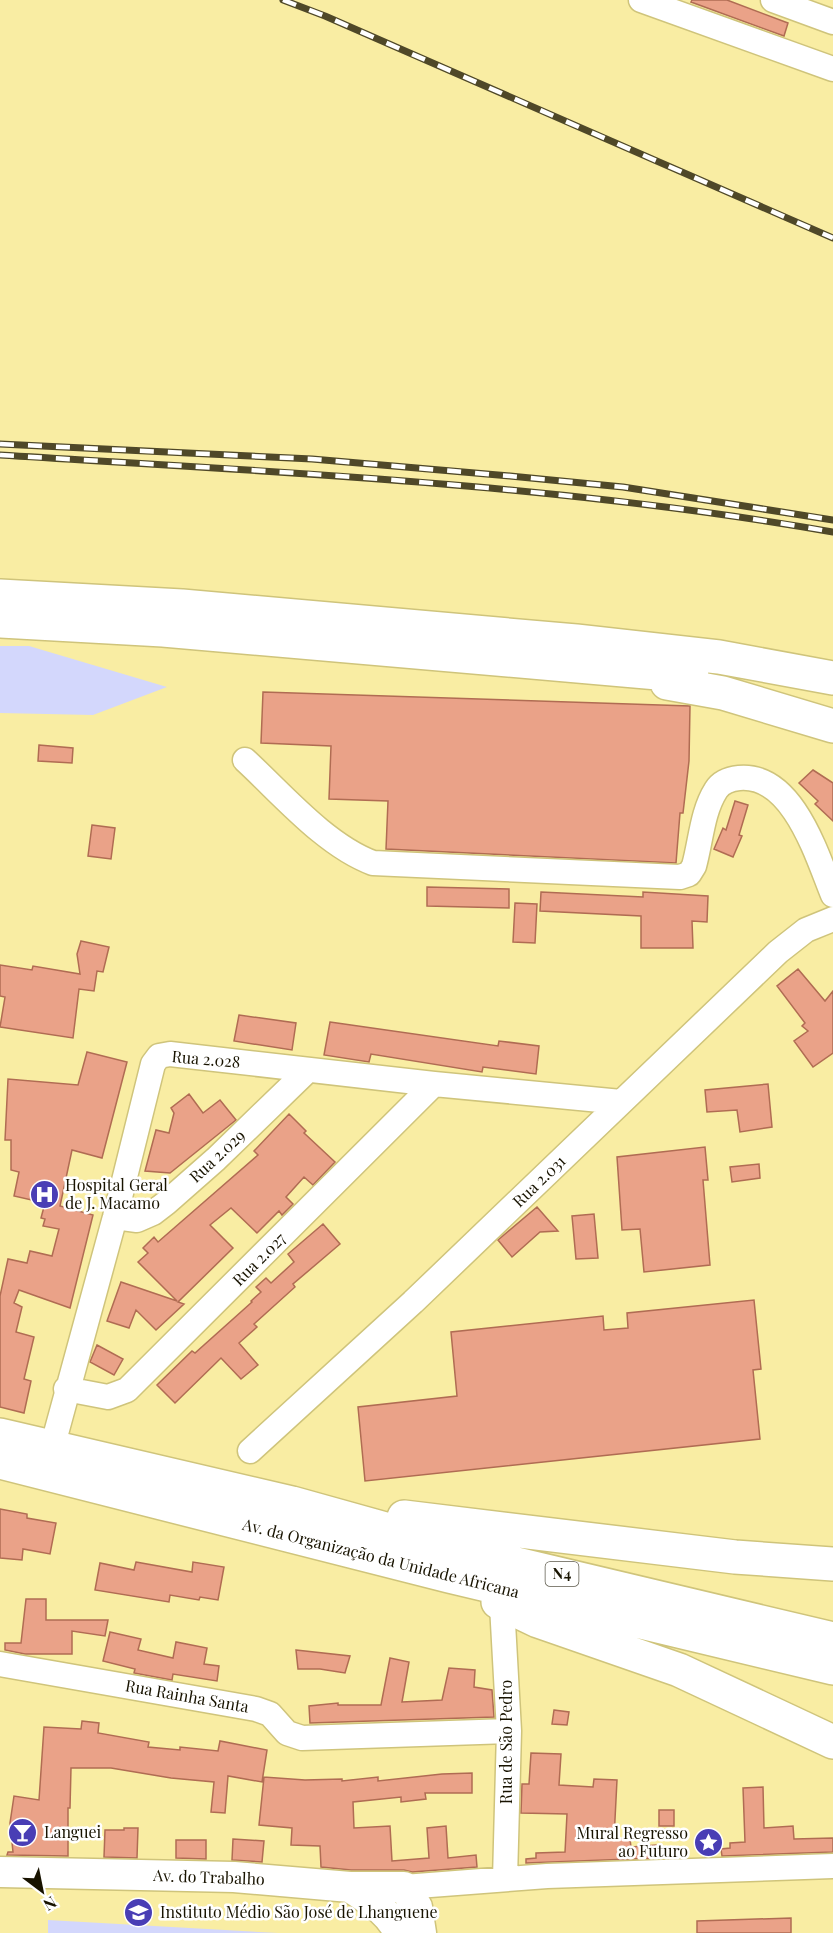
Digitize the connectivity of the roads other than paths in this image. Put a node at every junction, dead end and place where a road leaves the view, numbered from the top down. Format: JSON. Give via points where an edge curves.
{"nodes":[{"id":1,"x":640,"y":0,"type":"edge"},
{"id":2,"x":773,"y":0,"type":"edge"},
{"id":3,"x":833,"y":22,"type":"edge"},
{"id":4,"x":833,"y":69,"type":"edge"},
{"id":5,"x":0,"y":596,"type":"edge"},
{"id":6,"x":0,"y":621,"type":"edge"},
{"id":7,"x":578,"y":666,"type":"junction"},
{"id":8,"x":833,"y":678,"type":"edge"},
{"id":9,"x":833,"y":701,"type":"edge"},
{"id":10,"x":833,"y":726,"type":"edge"},
{"id":11,"x":245,"y":760,"type":"dead end"},
{"id":12,"x":833,"y":895,"type":"edge"},
{"id":13,"x":833,"y":919,"type":"edge"},
{"id":14,"x":308,"y":1070,"type":"junction"},
{"id":15,"x":434,"y":1084,"type":"junction"},
{"id":16,"x":621,"y":1102,"type":"junction"},
{"id":17,"x":115,"y":1217,"type":"junction"},
{"id":18,"x":66,"y":1389,"type":"junction"},
{"id":19,"x":0,"y":1435,"type":"edge"},
{"id":20,"x":52,"y":1448,"type":"junction"},
{"id":21,"x":250,"y":1451,"type":"dead end"},
{"id":22,"x":0,"y":1462,"type":"edge"},
{"id":23,"x":292,"y":1503,"type":"junction"},
{"id":24,"x":833,"y":1564,"type":"edge"},
{"id":25,"x":449,"y":1576,"type":"junction"},
{"id":26,"x":502,"y":1605,"type":"junction"},
{"id":27,"x":833,"y":1639,"type":"edge"},
{"id":28,"x":0,"y":1664,"type":"edge"},
{"id":29,"x":833,"y":1668,"type":"edge"},
{"id":30,"x":508,"y":1731,"type":"junction"},
{"id":31,"x":833,"y":1742,"type":"edge"},
{"id":32,"x":833,"y":1866,"type":"edge"},
{"id":33,"x":0,"y":1872,"type":"edge"},
{"id":34,"x":505,"y":1879,"type":"junction"},
{"id":35,"x":350,"y":1887,"type":"junction"},
{"id":36,"x":404,"y":1887,"type":"junction"},
{"id":37,"x":399,"y":1933,"type":"edge"},
{"id":38,"x":421,"y":1933,"type":"edge"}],
"edges":[{"from":1,"to":4,"type":"street"},
{"from":2,"to":3,"type":"street"},
{"from":5,"to":8,"type":"highway","via":[[182,606],[576,641],[719,657]]},
{"from":6,"to":7,"type":"highway","via":[[163,630]]},
{"from":7,"to":9,"type":"highway","via":[[714,677]]},
{"from":7,"to":10,"type":"highway","via":[[723,693]]},
{"from":11,"to":12,"type":"street","via":[[316,826],[353,854],[373,863],[680,877],[689,874],[694,866],[707,808],[721,783],[755,777],[793,808],[808,832]]},
{"from":13,"to":16,"type":"street","name":"Rua 2.031","via":[[806,930],[778,952]]},
{"from":14,"to":15,"type":"street","name":"Rua 2.028"},
{"from":14,"to":17,"type":"street","name":"Rua 2.029","via":[[216,1159],[153,1213],[137,1220]]},
{"from":14,"to":17,"type":"street","name":"Rua 2.028","via":[[170,1054],[159,1056],[153,1064]]},
{"from":15,"to":16,"type":"street","name":"Rua 2.028"},
{"from":15,"to":18,"type":"street","name":"Rua 2.027","via":[[127,1390],[108,1397]]},
{"from":16,"to":21,"type":"street","name":"Rua 2.031","via":[[413,1302]]},
{"from":17,"to":18,"type":"street","name":"Rua 2.028"},
{"from":18,"to":20,"type":"street","name":"Rua 2.028"},
{"from":19,"to":20,"type":"highway","name":"Av. da Organização da Unidade Africana","number":"N4"},
{"from":20,"to":23,"type":"highway","name":"Av. da Organização da Unidade Africana","number":"N4"},
{"from":22,"to":25,"type":"highway","name":"Av. da Organização da Unidade Africana","number":"N4"},
{"from":23,"to":24,"type":"highway","via":[[700,1553]]},
{"from":23,"to":27,"type":"highway","name":"Av. da Organização da Unidade Africana","number":"N4","via":[[475,1554]]},
{"from":25,"to":26,"type":"highway"},
{"from":25,"to":29,"type":"highway","name":"Av. da Organização da Unidade Africana","number":"N4"},
{"from":26,"to":30,"type":"street","name":"Rua de São Pedro"},
{"from":26,"to":31,"type":"highway","via":[[679,1670]]},
{"from":28,"to":30,"type":"street","name":"Rua Rainha Santa","via":[[256,1708],[270,1714],[287,1733],[302,1738]]},
{"from":30,"to":34,"type":"street","name":"Rua de São Pedro"},
{"from":32,"to":34,"type":"street"},
{"from":33,"to":35,"type":"main road","name":"Av. do Trabalho","via":[[234,1877]]},
{"from":34,"to":36,"type":"street"},
{"from":35,"to":36,"type":"main road"},
{"from":35,"to":37,"type":"main road","name":"Av. do Trabalho","via":[[377,1905]]},
{"from":36,"to":38,"type":"main road","via":[[417,1907]]}]}
